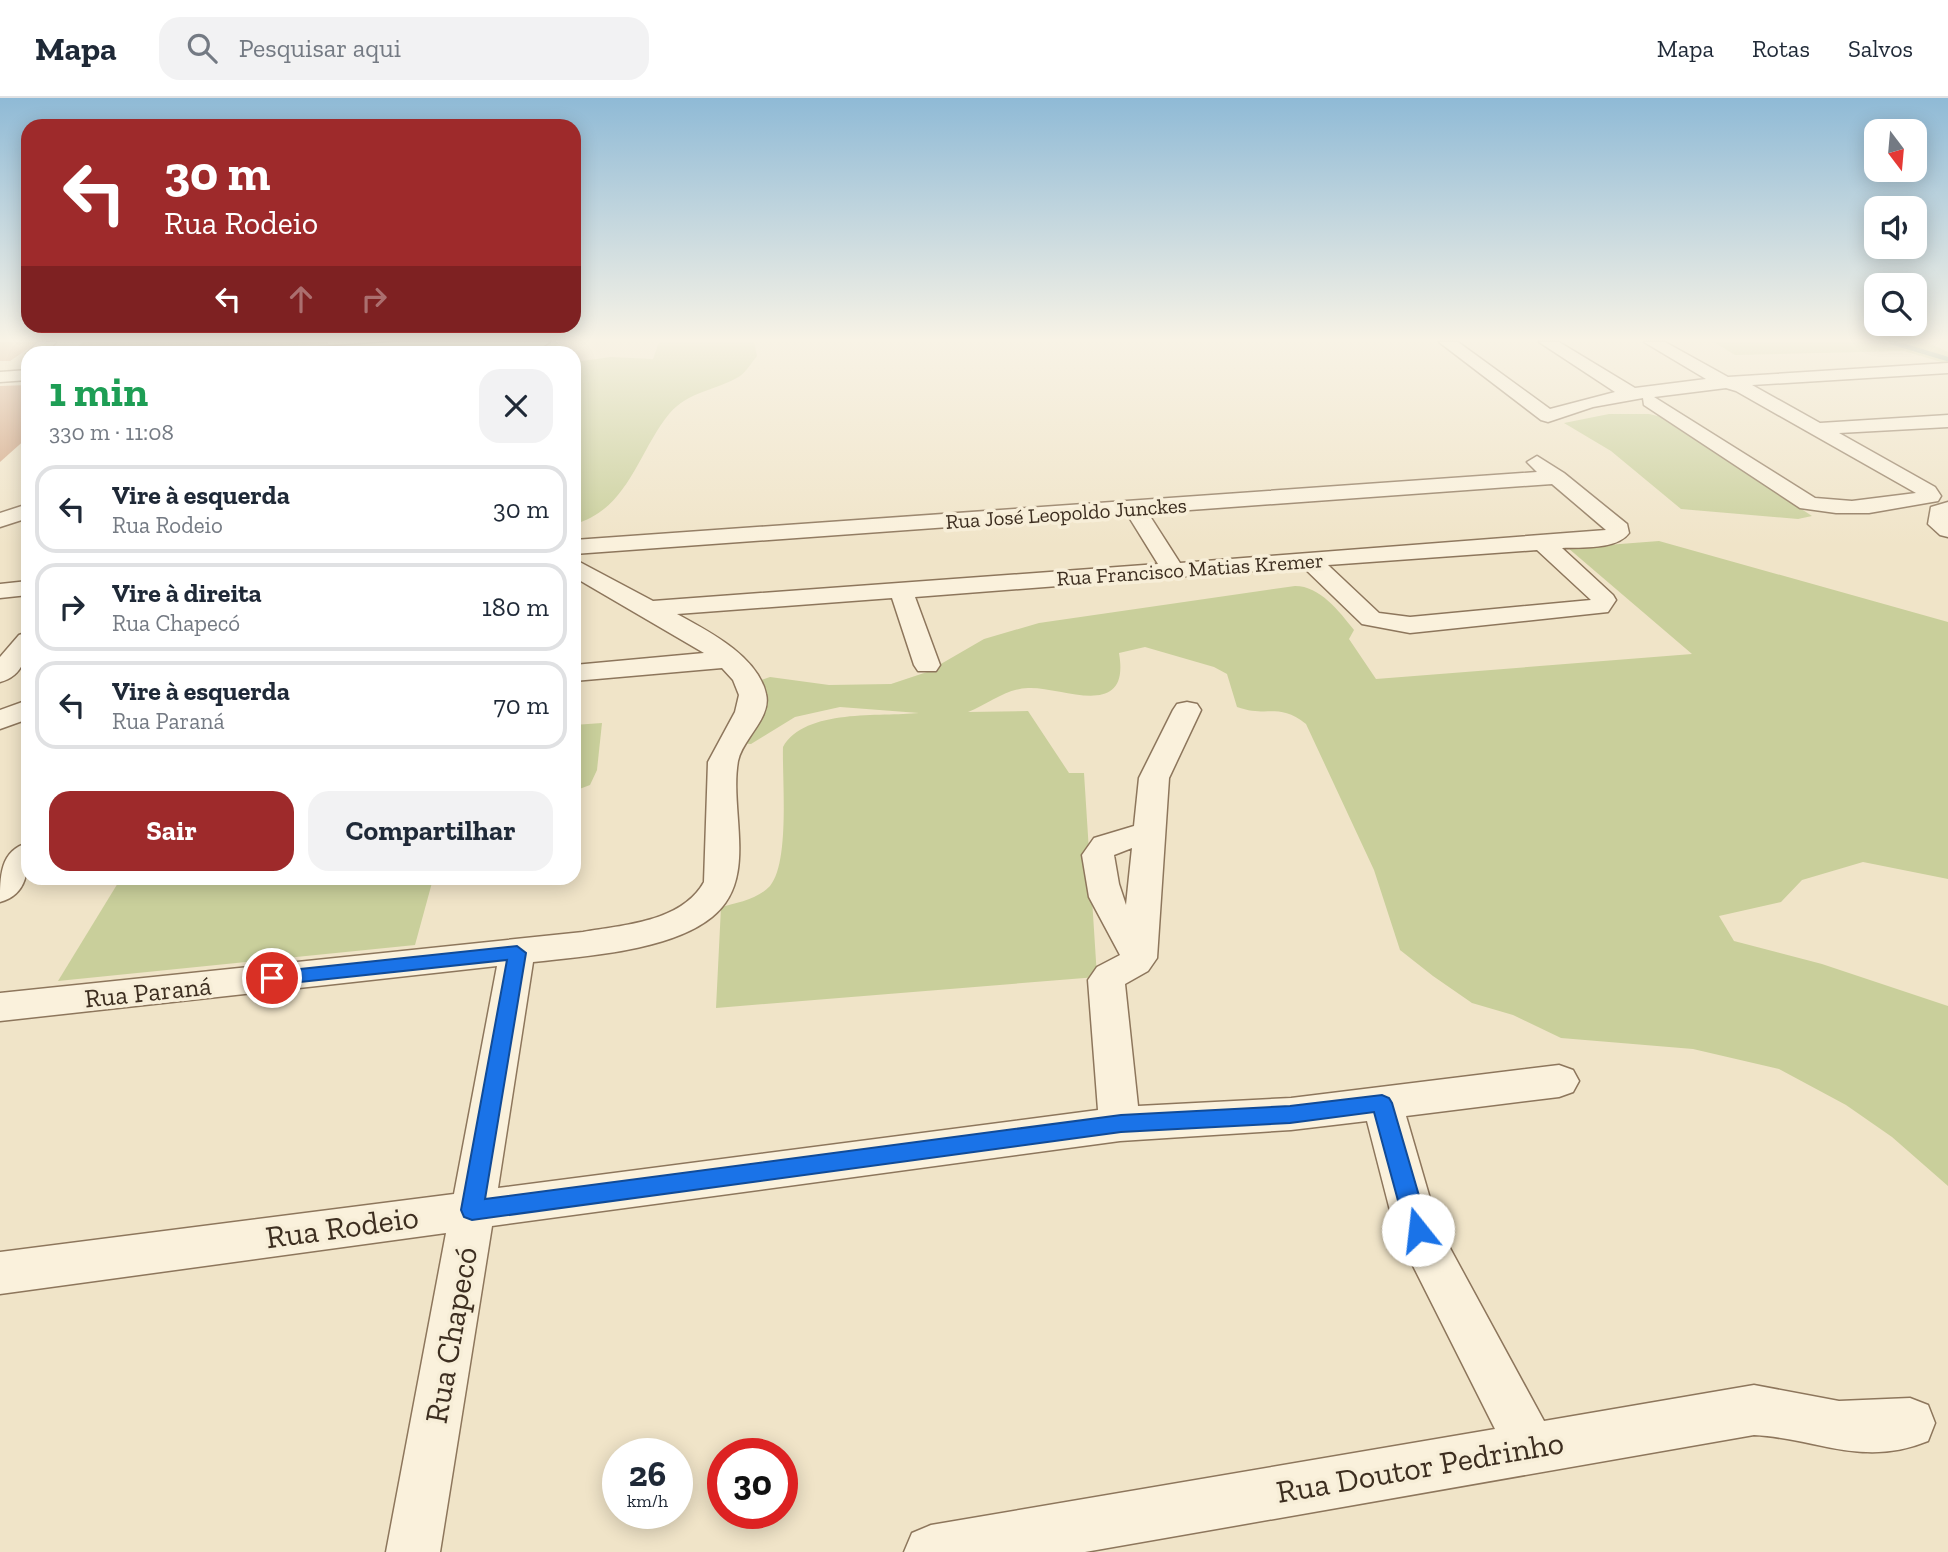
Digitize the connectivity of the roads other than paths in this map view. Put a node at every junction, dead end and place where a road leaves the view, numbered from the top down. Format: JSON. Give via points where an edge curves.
{"nodes":[{"id":1,"x":1540,"y":410,"type":"edge"},
{"id":2,"x":1579,"y":410,"type":"edge"},
{"id":3,"x":1659,"y":410,"type":"edge"},
{"id":4,"x":1780,"y":410,"type":"edge"},
{"id":5,"x":1948,"y":421,"type":"edge"},
{"id":6,"x":1816,"y":429,"type":"junction"},
{"id":7,"x":1537,"y":462,"type":"dead end"},
{"id":8,"x":1557,"y":477,"type":"junction"},
{"id":9,"x":1938,"y":494,"type":"edge"},
{"id":10,"x":1133,"y":508,"type":"junction"},
{"id":11,"x":21,"y":513,"type":"edge"},
{"id":12,"x":0,"y":520,"type":"edge"},
{"id":13,"x":1948,"y":530,"type":"edge"},
{"id":14,"x":1543,"y":543,"type":"junction"},
{"id":15,"x":581,"y":547,"type":"edge"},
{"id":16,"x":1309,"y":560,"type":"junction"},
{"id":17,"x":581,"y":570,"type":"edge"},
{"id":18,"x":1173,"y":570,"type":"junction"},
{"id":19,"x":21,"y":588,"type":"edge"},
{"id":20,"x":0,"y":590,"type":"edge"},
{"id":21,"x":901,"y":590,"type":"junction"},
{"id":22,"x":651,"y":609,"type":"junction"},
{"id":23,"x":21,"y":648,"type":"edge"},
{"id":24,"x":729,"y":659,"type":"junction"},
{"id":25,"x":927,"y":665,"type":"dead end"},
{"id":26,"x":581,"y":672,"type":"edge"},
{"id":27,"x":0,"y":674,"type":"edge"},
{"id":28,"x":1187,"y":710,"type":"dead end"},
{"id":29,"x":21,"y":712,"type":"edge"},
{"id":30,"x":0,"y":724,"type":"edge"},
{"id":31,"x":21,"y":724,"type":"edge"},
{"id":32,"x":1150,"y":832,"type":"junction"},
{"id":33,"x":21,"y":862,"type":"edge"},
{"id":34,"x":0,"y":891,"type":"edge"},
{"id":35,"x":517,"y":953,"type":"junction"},
{"id":36,"x":1139,"y":958,"type":"junction"},
{"id":37,"x":0,"y":1007,"type":"edge"},
{"id":38,"x":1559,"y":1081,"type":"dead end"},
{"id":39,"x":1382,"y":1103,"type":"junction"},
{"id":40,"x":1121,"y":1124,"type":"junction"},
{"id":41,"x":472,"y":1210,"type":"junction"},
{"id":42,"x":0,"y":1273,"type":"edge"},
{"id":43,"x":1909,"y":1423,"type":"dead end"},
{"id":44,"x":1531,"y":1448,"type":"junction"},
{"id":45,"x":413,"y":1552,"type":"edge"},
{"id":46,"x":931,"y":1552,"type":"edge"}],
"edges":[{"from":1,"to":2,"type":"street","via":[[1548,416]]},
{"from":3,"to":9,"type":"street","via":[[1801,500],[1818,506],[1908,502]]},
{"from":4,"to":6,"type":"street"},
{"from":5,"to":6,"type":"street"},
{"from":6,"to":9,"type":"street"},
{"from":7,"to":8,"type":"street","name":"Rua Francisco Matias Kremer"},
{"from":8,"to":10,"type":"street","name":"Rua José Leopoldo Junckes"},
{"from":8,"to":14,"type":"street","name":"Rua Francisco Matias Kremer","via":[[1619,529],[1604,538]]},
{"from":9,"to":13,"type":"street","via":[[1939,524]]},
{"from":10,"to":15,"type":"street","name":"Rua José Leopoldo Junckes"},
{"from":10,"to":18,"type":"street"},
{"from":11,"to":12,"type":"street"},
{"from":14,"to":16,"type":"street","name":"Rua Francisco Matias Kremer"},
{"from":14,"to":16,"type":"street","via":[[1597,591],[1604,600],[1599,607],[1388,624],[1371,619]]},
{"from":16,"to":18,"type":"street","name":"Rua Francisco Matias Kremer"},
{"from":17,"to":22,"type":"street"},
{"from":18,"to":21,"type":"street","name":"Rua Francisco Matias Kremer"},
{"from":19,"to":20,"type":"street"},
{"from":21,"to":22,"type":"street","name":"Rua Francisco Matias Kremer"},
{"from":21,"to":25,"type":"street"},
{"from":22,"to":24,"type":"street"},
{"from":23,"to":27,"type":"street"},
{"from":24,"to":26,"type":"street"},
{"from":24,"to":35,"type":"street","name":"Rua Paraná","via":[[750,683],[753,695],[751,708],[726,749],[721,882],[716,895],[707,906],[656,929]]},
{"from":28,"to":32,"type":"street","via":[[1154,778]]},
{"from":29,"to":30,"type":"street"},
{"from":30,"to":31,"type":"street"},
{"from":32,"to":36,"type":"street"},
{"from":32,"to":36,"type":"street","via":[[1105,845],[1098,855],[1105,900]]},
{"from":33,"to":34,"type":"street"},
{"from":35,"to":37,"type":"street","name":"Rua Paraná"},
{"from":35,"to":41,"type":"street","name":"Rua Chapecó"},
{"from":36,"to":40,"type":"street","via":[[1105,980]]},
{"from":38,"to":39,"type":"street","name":"Rua Rodeio"},
{"from":39,"to":40,"type":"street","name":"Rua Rodeio","via":[[1290,1114]]},
{"from":39,"to":44,"type":"street","via":[[1418,1230]]},
{"from":40,"to":41,"type":"street","name":"Rua Rodeio"},
{"from":41,"to":42,"type":"street","name":"Rua Rodeio"},
{"from":41,"to":45,"type":"street","name":"Rua Chapecó"},
{"from":43,"to":44,"type":"street","name":"Rua Doutor Pedrinho","via":[[1836,1426],[1754,1409]]},
{"from":44,"to":46,"type":"street","name":"Rua Doutor Pedrinho"}]}
